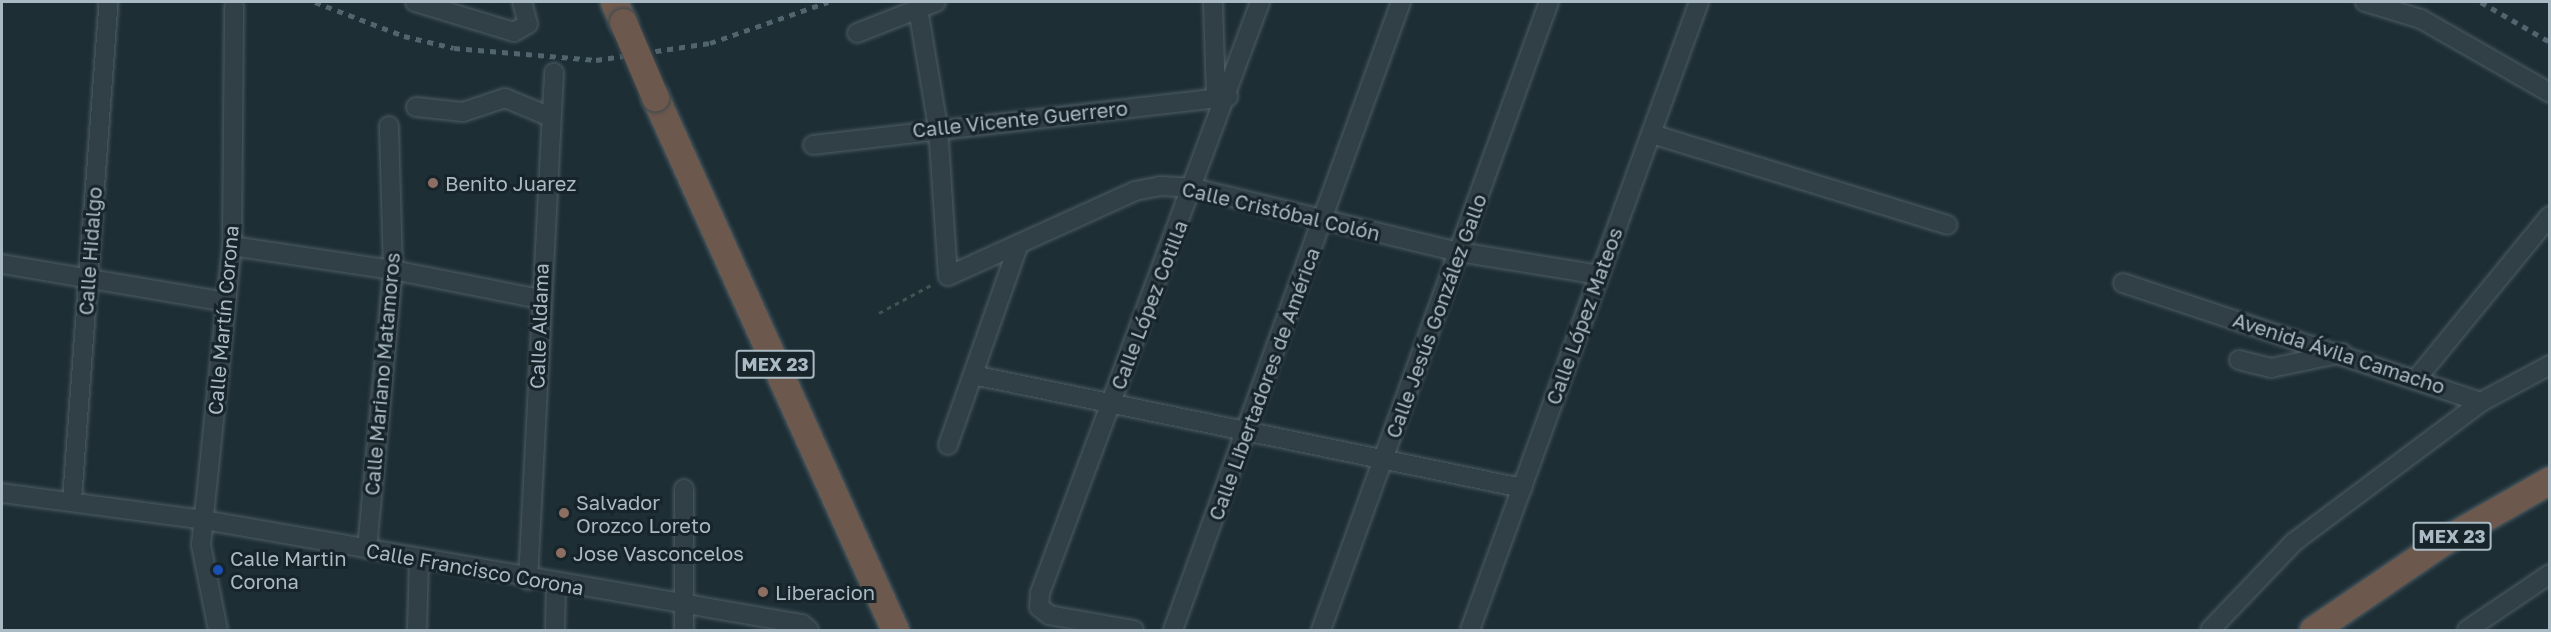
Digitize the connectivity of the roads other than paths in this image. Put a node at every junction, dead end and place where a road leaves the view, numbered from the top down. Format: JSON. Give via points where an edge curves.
{"nodes":[{"id":1,"x":110,"y":2,"type":"edge"},
{"id":2,"x":415,"y":2,"type":"edge"},
{"id":3,"x":522,"y":2,"type":"edge"},
{"id":4,"x":936,"y":2,"type":"edge"},
{"id":5,"x":1213,"y":2,"type":"edge"},
{"id":6,"x":1260,"y":2,"type":"edge"},
{"id":7,"x":1401,"y":2,"type":"edge"},
{"id":8,"x":1550,"y":2,"type":"edge"},
{"id":9,"x":1699,"y":2,"type":"edge"},
{"id":10,"x":2366,"y":2,"type":"edge"},
{"id":11,"x":234,"y":7,"type":"dead end"},
{"id":12,"x":918,"y":9,"type":"junction"},
{"id":13,"x":618,"y":12,"type":"edge"},
{"id":14,"x":857,"y":33,"type":"dead end"},
{"id":15,"x":554,"y":73,"type":"dead end"},
{"id":16,"x":2550,"y":93,"type":"edge"},
{"id":17,"x":1222,"y":98,"type":"junction"},
{"id":18,"x":416,"y":107,"type":"dead end"},
{"id":19,"x":548,"y":116,"type":"junction"},
{"id":20,"x":389,"y":126,"type":"dead end"},
{"id":21,"x":938,"y":127,"type":"junction"},
{"id":22,"x":1652,"y":134,"type":"junction"},
{"id":23,"x":813,"y":145,"type":"dead end"},
{"id":24,"x":1194,"y":188,"type":"junction"},
{"id":25,"x":2550,"y":216,"type":"edge"},
{"id":26,"x":1322,"y":222,"type":"junction"},
{"id":27,"x":1947,"y":225,"type":"dead end"},
{"id":28,"x":232,"y":246,"type":"junction"},
{"id":29,"x":1018,"y":246,"type":"junction"},
{"id":30,"x":1459,"y":252,"type":"junction"},
{"id":31,"x":2,"y":264,"type":"edge"},
{"id":32,"x":393,"y":270,"type":"junction"},
{"id":33,"x":1599,"y":275,"type":"junction"},
{"id":34,"x":87,"y":279,"type":"junction"},
{"id":35,"x":2123,"y":283,"type":"dead end"},
{"id":36,"x":540,"y":299,"type":"junction"},
{"id":37,"x":226,"y":302,"type":"junction"},
{"id":38,"x":2343,"y":353,"type":"junction"},
{"id":39,"x":2239,"y":360,"type":"dead end"},
{"id":40,"x":2550,"y":365,"type":"edge"},
{"id":41,"x":973,"y":375,"type":"junction"},
{"id":42,"x":2418,"y":377,"type":"junction"},
{"id":43,"x":2481,"y":402,"type":"junction"},
{"id":44,"x":1111,"y":404,"type":"junction"},
{"id":45,"x":1248,"y":434,"type":"junction"},
{"id":46,"x":948,"y":445,"type":"dead end"},
{"id":47,"x":1386,"y":460,"type":"junction"},
{"id":48,"x":2550,"y":480,"type":"edge"},
{"id":49,"x":1522,"y":488,"type":"junction"},
{"id":50,"x":684,"y":489,"type":"dead end"},
{"id":51,"x":2,"y":493,"type":"edge"},
{"id":52,"x":72,"y":500,"type":"junction"},
{"id":53,"x":204,"y":520,"type":"junction"},
{"id":54,"x":367,"y":549,"type":"junction"},
{"id":55,"x":419,"y":559,"type":"junction"},
{"id":56,"x":2550,"y":574,"type":"edge"},
{"id":57,"x":528,"y":580,"type":"junction"},
{"id":58,"x":556,"y":585,"type":"junction"},
{"id":59,"x":682,"y":606,"type":"junction"},
{"id":60,"x":808,"y":628,"type":"edge"},
{"id":61,"x":218,"y":630,"type":"edge"},
{"id":62,"x":417,"y":630,"type":"edge"},
{"id":63,"x":555,"y":630,"type":"edge"},
{"id":64,"x":684,"y":630,"type":"edge"},
{"id":65,"x":895,"y":630,"type":"edge"},
{"id":66,"x":1134,"y":630,"type":"edge"},
{"id":67,"x":1173,"y":630,"type":"edge"},
{"id":68,"x":1321,"y":630,"type":"edge"},
{"id":69,"x":1470,"y":630,"type":"edge"},
{"id":70,"x":2210,"y":630,"type":"edge"},
{"id":71,"x":2313,"y":630,"type":"edge"},
{"id":72,"x":2467,"y":630,"type":"edge"}],
"edges":[{"from":1,"to":34,"type":"street","name":"Calle Hidalgo"},
{"from":2,"to":3,"type":"street","via":[[514,32],[525,30],[528,17]]},
{"from":4,"to":12,"type":"street"},
{"from":5,"to":17,"type":"street"},
{"from":6,"to":17,"type":"street","name":"Calle López Cotilla"},
{"from":7,"to":26,"type":"street","name":"Calle Libertadores de América"},
{"from":8,"to":30,"type":"street","name":"Calle Jesús González Gallo"},
{"from":9,"to":22,"type":"street","name":"Calle López Mateos"},
{"from":10,"to":16,"type":"street","via":[[2421,19]]},
{"from":11,"to":28,"type":"street","name":"Calle Martín Corona"},
{"from":12,"to":14,"type":"street"},
{"from":12,"to":21,"type":"street"},
{"from":13,"to":65,"type":"highway","number":"MEX 23","bridge":true},
{"from":15,"to":19,"type":"street","name":"Calle Aldama"},
{"from":17,"to":21,"type":"street","name":"Calle Vicente Guerrero"},
{"from":17,"to":24,"type":"street","name":"Calle López Cotilla"},
{"from":18,"to":19,"type":"street","via":[[463,112],[505,98]]},
{"from":19,"to":36,"type":"street","name":"Calle Aldama"},
{"from":20,"to":32,"type":"street","name":"Calle Mariano Matamoros"},
{"from":21,"to":23,"type":"street","name":"Calle Vicente Guerrero"},
{"from":21,"to":29,"type":"street","name":"Calle Cristóbal Colón","via":[[948,276]]},
{"from":22,"to":27,"type":"street"},
{"from":22,"to":33,"type":"street","name":"Calle López Mateos"},
{"from":24,"to":26,"type":"street","name":"Calle Cristóbal Colón"},
{"from":24,"to":29,"type":"street","name":"Calle Cristóbal Colón","via":[[1135,191]]},
{"from":24,"to":44,"type":"street","name":"Calle López Cotilla"},
{"from":25,"to":42,"type":"street"},
{"from":26,"to":30,"type":"street","name":"Calle Cristóbal Colón"},
{"from":26,"to":45,"type":"street","name":"Calle Libertadores de América"},
{"from":28,"to":32,"type":"street"},
{"from":28,"to":37,"type":"street","name":"Calle Martín Corona"},
{"from":29,"to":41,"type":"street"},
{"from":30,"to":33,"type":"street","name":"Calle Cristóbal Colón"},
{"from":30,"to":47,"type":"street","name":"Calle Jesús González Gallo"},
{"from":31,"to":34,"type":"street"},
{"from":32,"to":36,"type":"street"},
{"from":32,"to":54,"type":"street","name":"Calle Mariano Matamoros"},
{"from":33,"to":49,"type":"street","name":"Calle López Mateos"},
{"from":34,"to":37,"type":"street"},
{"from":34,"to":52,"type":"street","name":"Calle Hidalgo"},
{"from":35,"to":38,"type":"street","name":"Avenida Ávila Camacho"},
{"from":36,"to":57,"type":"street","name":"Calle Aldama"},
{"from":37,"to":53,"type":"street","name":"Calle Martín Corona"},
{"from":38,"to":39,"type":"street","via":[[2271,368]]},
{"from":38,"to":42,"type":"street","name":"Avenida Ávila Camacho"},
{"from":40,"to":43,"type":"street"},
{"from":41,"to":44,"type":"street"},
{"from":41,"to":46,"type":"street"},
{"from":42,"to":43,"type":"street","name":"Avenida Ávila Camacho"},
{"from":43,"to":70,"type":"street","via":[[2294,543]]},
{"from":44,"to":45,"type":"street"},
{"from":44,"to":66,"type":"street","name":"Calle López Cotilla","via":[[1039,607],[1049,615]]},
{"from":45,"to":47,"type":"street"},
{"from":45,"to":67,"type":"street","name":"Calle Libertadores de América"},
{"from":47,"to":49,"type":"street"},
{"from":47,"to":68,"type":"street","name":"Calle Jesús González Gallo"},
{"from":48,"to":71,"type":"highway","number":"MEX 23","via":[[2357,597]]},
{"from":49,"to":69,"type":"street","name":"Calle López Mateos"},
{"from":50,"to":59,"type":"street"},
{"from":51,"to":52,"type":"street","name":"Calle Francisco Corona"},
{"from":52,"to":53,"type":"street","name":"Calle Francisco Corona"},
{"from":53,"to":54,"type":"street","name":"Calle Francisco Corona"},
{"from":53,"to":61,"type":"street","name":"Calle Martín Corona","via":[[201,545]]},
{"from":54,"to":55,"type":"street","name":"Calle Francisco Corona"},
{"from":55,"to":57,"type":"street","name":"Calle Francisco Corona"},
{"from":55,"to":62,"type":"street"},
{"from":56,"to":72,"type":"street"},
{"from":57,"to":58,"type":"street","name":"Calle Francisco Corona"},
{"from":58,"to":59,"type":"street","name":"Calle Francisco Corona"},
{"from":58,"to":63,"type":"street"},
{"from":59,"to":60,"type":"street","name":"Calle Francisco Corona"},
{"from":59,"to":64,"type":"street"}]}
